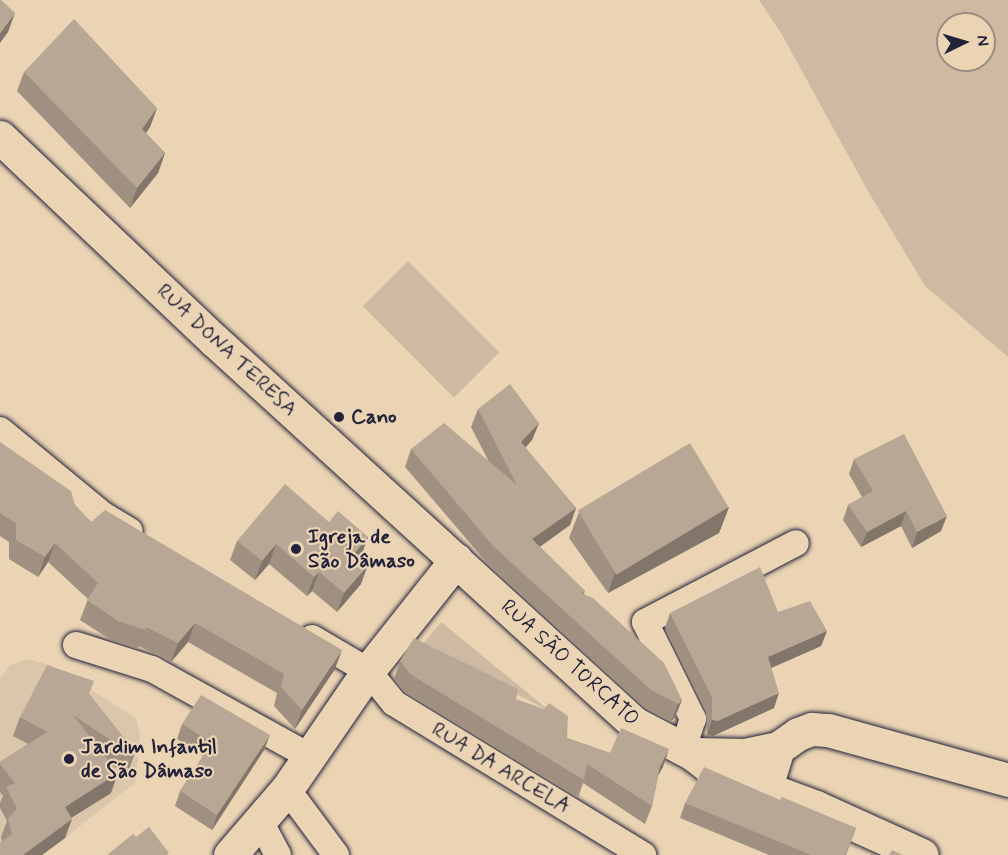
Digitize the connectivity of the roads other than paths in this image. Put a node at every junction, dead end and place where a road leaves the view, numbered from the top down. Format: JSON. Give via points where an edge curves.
{"nodes":[{"id":1,"x":0,"y":137,"type":"edge"},
{"id":2,"x":0,"y":430,"type":"edge"},
{"id":3,"x":796,"y":543,"type":"dead end"},
{"id":4,"x":154,"y":545,"type":"edge"},
{"id":5,"x":456,"y":560,"type":"junction"},
{"id":6,"x":286,"y":623,"type":"edge"},
{"id":7,"x":76,"y":645,"type":"dead end"},
{"id":8,"x":368,"y":671,"type":"junction"},
{"id":9,"x":778,"y":748,"type":"junction"},
{"id":10,"x":688,"y":752,"type":"junction"},
{"id":11,"x":309,"y":756,"type":"junction"},
{"id":12,"x":1008,"y":780,"type":"edge"},
{"id":13,"x":766,"y":787,"type":"junction"},
{"id":14,"x":287,"y":789,"type":"junction"},
{"id":15,"x":260,"y":821,"type":"junction"},
{"id":16,"x":231,"y":855,"type":"edge"},
{"id":17,"x":278,"y":855,"type":"edge"},
{"id":18,"x":336,"y":855,"type":"edge"},
{"id":19,"x":644,"y":855,"type":"edge"},
{"id":20,"x":922,"y":855,"type":"edge"}],
"edges":[{"from":1,"to":5,"type":"street","name":"RUA DONA TERESA","via":[[214,340]]},
{"from":2,"to":4,"type":"street","via":[[103,515]]},
{"from":3,"to":10,"type":"street","via":[[645,622],[693,719]]},
{"from":5,"to":8,"type":"street"},
{"from":5,"to":10,"type":"street","name":"RUA SÃO TORCATO","via":[[634,723]]},
{"from":6,"to":8,"type":"street"},
{"from":7,"to":11,"type":"street","via":[[152,669]]},
{"from":8,"to":11,"type":"street"},
{"from":8,"to":19,"type":"street","name":"RUA DA ARCELA","via":[[394,703]]},
{"from":9,"to":10,"type":"street","name":"RUA SÃO TORCATO","via":[[745,755]]},
{"from":9,"to":12,"type":"street","via":[[798,734],[812,729],[828,730]]},
{"from":9,"to":13,"type":"street"},
{"from":10,"to":13,"type":"street","name":"RUA SÃO TORCATO","via":[[711,768]]},
{"from":11,"to":14,"type":"street"},
{"from":13,"to":20,"type":"street","name":"RUA SÃO TORCATO"},
{"from":14,"to":15,"type":"street"},
{"from":14,"to":18,"type":"street"},
{"from":15,"to":16,"type":"street"},
{"from":15,"to":17,"type":"street"}]}
